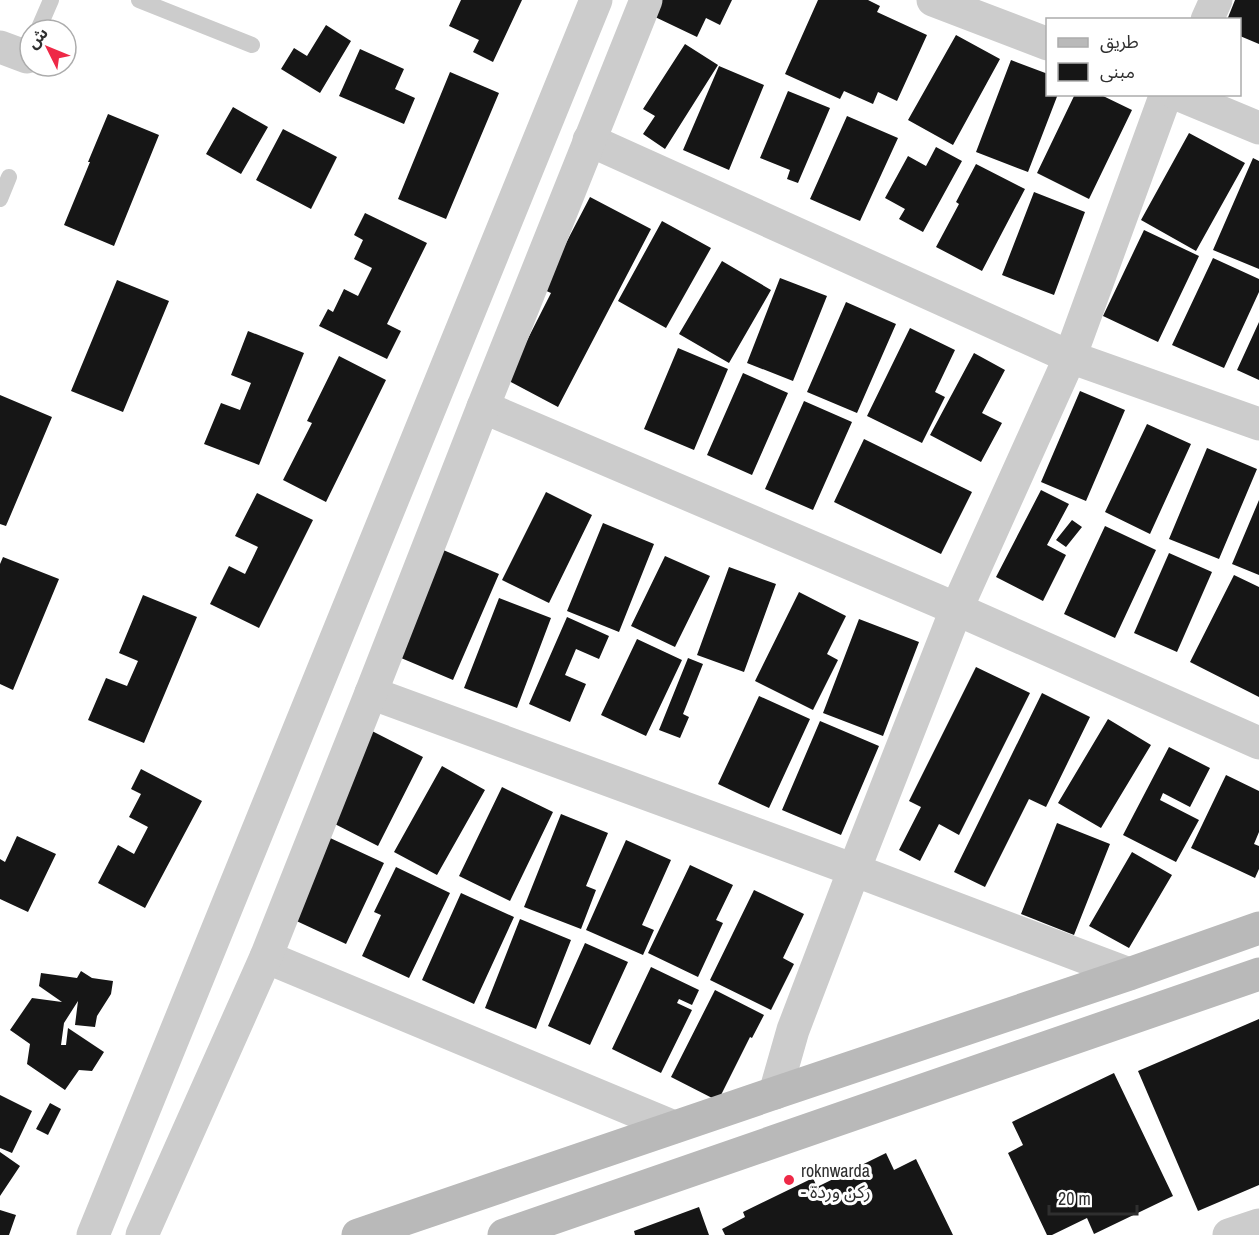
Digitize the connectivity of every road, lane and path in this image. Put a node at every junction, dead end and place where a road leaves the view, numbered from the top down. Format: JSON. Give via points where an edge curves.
{"nodes":[{"id":1,"x":51,"y":0,"type":"edge"},
{"id":2,"x":139,"y":0,"type":"edge"},
{"id":3,"x":596,"y":0,"type":"edge"},
{"id":4,"x":646,"y":0,"type":"edge"},
{"id":5,"x":933,"y":0,"type":"edge"},
{"id":6,"x":994,"y":0,"type":"edge"},
{"id":7,"x":1216,"y":0,"type":"edge"},
{"id":8,"x":40,"y":18,"type":"edge"},
{"id":9,"x":1208,"y":18,"type":"edge"},
{"id":10,"x":1046,"y":23,"type":"edge"},
{"id":11,"x":1046,"y":44,"type":"edge"},
{"id":12,"x":252,"y":45,"type":"dead end"},
{"id":13,"x":1165,"y":96,"type":"edge"},
{"id":14,"x":1182,"y":96,"type":"edge"},
{"id":15,"x":1233,"y":96,"type":"edge"},
{"id":16,"x":1259,"y":104,"type":"edge"},
{"id":17,"x":1259,"y":128,"type":"edge"},
{"id":18,"x":589,"y":140,"type":"junction"},
{"id":19,"x":9,"y":177,"type":"dead end"},
{"id":20,"x":0,"y":199,"type":"edge"},
{"id":21,"x":1070,"y":357,"type":"junction"},
{"id":22,"x":483,"y":407,"type":"junction"},
{"id":23,"x":1259,"y":424,"type":"edge"},
{"id":24,"x":956,"y":610,"type":"junction"},
{"id":25,"x":371,"y":693,"type":"junction"},
{"id":26,"x":1259,"y":743,"type":"edge"},
{"id":27,"x":854,"y":870,"type":"junction"},
{"id":28,"x":1259,"y":928,"type":"edge"},
{"id":29,"x":266,"y":957,"type":"junction"},
{"id":30,"x":1259,"y":974,"type":"edge"},
{"id":31,"x":1129,"y":975,"type":"junction"},
{"id":32,"x":775,"y":1093,"type":"junction"},
{"id":33,"x":674,"y":1127,"type":"junction"},
{"id":34,"x":1259,"y":1225,"type":"edge"},
{"id":35,"x":93,"y":1235,"type":"edge"},
{"id":36,"x":142,"y":1235,"type":"edge"},
{"id":37,"x":358,"y":1235,"type":"edge"},
{"id":38,"x":504,"y":1235,"type":"edge"},
{"id":39,"x":1229,"y":1235,"type":"edge"}],
"edges":[{"from":1,"to":8,"type":"lane"},
{"from":2,"to":12,"type":"lane"},
{"from":3,"to":35,"type":"street"},
{"from":4,"to":18,"type":"street"},
{"from":5,"to":11,"type":"street"},
{"from":6,"to":10,"type":"street"},
{"from":7,"to":9,"type":"street"},
{"from":13,"to":21,"type":"street"},
{"from":14,"to":17,"type":"street"},
{"from":15,"to":16,"type":"street"},
{"from":18,"to":21,"type":"street"},
{"from":18,"to":22,"type":"street"},
{"from":19,"to":20,"type":"lane"},
{"from":21,"to":23,"type":"street"},
{"from":21,"to":24,"type":"street"},
{"from":22,"to":24,"type":"street"},
{"from":22,"to":25,"type":"street"},
{"from":24,"to":26,"type":"street"},
{"from":24,"to":27,"type":"street"},
{"from":25,"to":27,"type":"street"},
{"from":25,"to":29,"type":"street"},
{"from":27,"to":31,"type":"street"},
{"from":27,"to":32,"type":"street","via":[[793,1030]]},
{"from":28,"to":31,"type":"main road"},
{"from":29,"to":33,"type":"street"},
{"from":29,"to":36,"type":"street"},
{"from":30,"to":38,"type":"main road"},
{"from":31,"to":32,"type":"main road"},
{"from":32,"to":33,"type":"main road"},
{"from":33,"to":37,"type":"main road"},
{"from":34,"to":39,"type":"street"}]}
